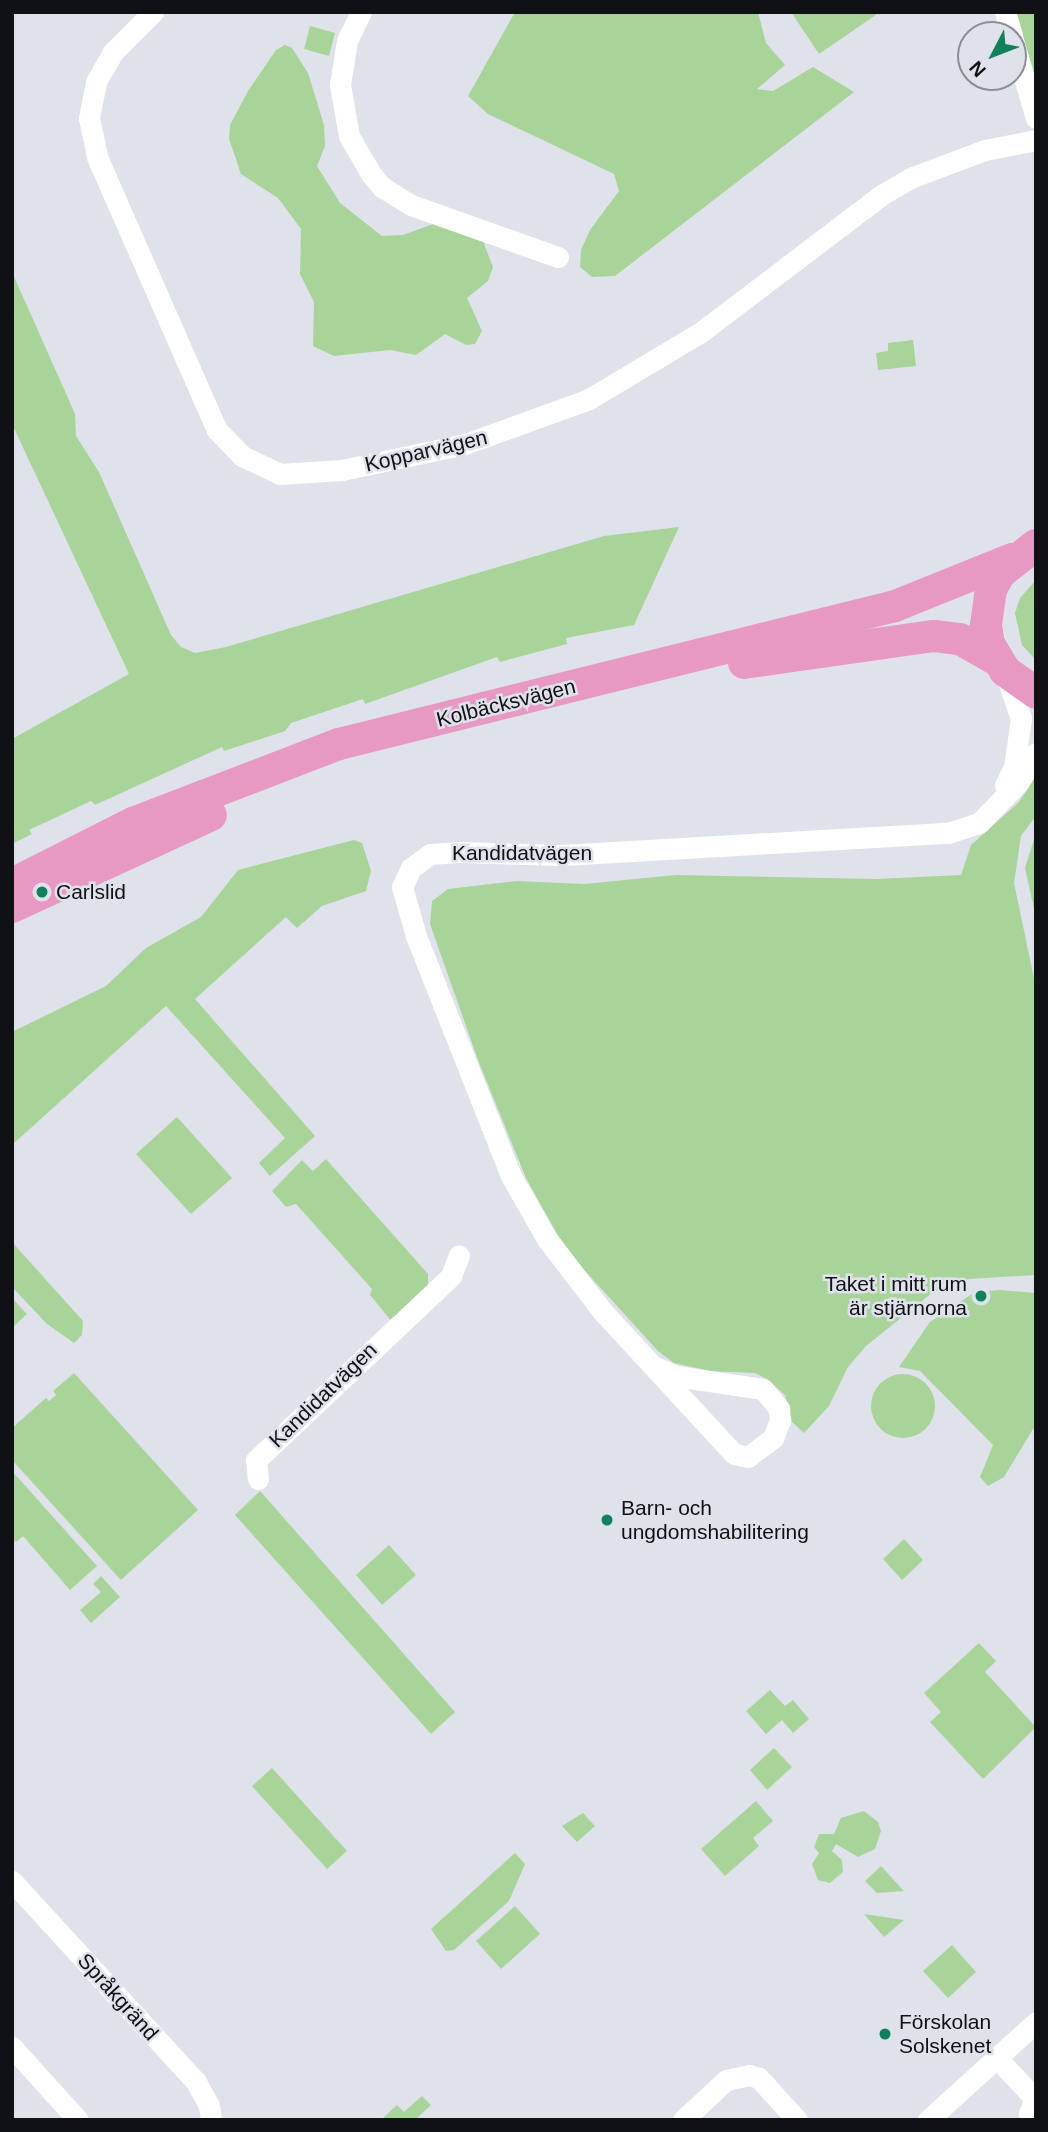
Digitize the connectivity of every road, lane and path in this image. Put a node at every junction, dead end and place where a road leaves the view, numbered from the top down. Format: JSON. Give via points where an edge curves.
{"nodes":[{"id":1,"x":153,"y":12,"type":"edge"},
{"id":2,"x":361,"y":12,"type":"edge"},
{"id":3,"x":1027,"y":88,"type":"edge"},
{"id":4,"x":1036,"y":118,"type":"edge"},
{"id":5,"x":1036,"y":140,"type":"edge"},
{"id":6,"x":558,"y":257,"type":"dead end"},
{"id":7,"x":1027,"y":548,"type":"edge"},
{"id":8,"x":1001,"y":666,"type":"junction"},
{"id":9,"x":1036,"y":693,"type":"edge"},
{"id":10,"x":1036,"y":754,"type":"edge"},
{"id":11,"x":990,"y":811,"type":"junction"},
{"id":12,"x":12,"y":884,"type":"edge"},
{"id":13,"x":12,"y":907,"type":"edge"},
{"id":14,"x":459,"y":1255,"type":"dead end"},
{"id":15,"x":655,"y":1367,"type":"junction"},
{"id":16,"x":258,"y":1479,"type":"dead end"},
{"id":17,"x":12,"y":1881,"type":"edge"},
{"id":18,"x":1036,"y":2022,"type":"edge"},
{"id":19,"x":12,"y":2047,"type":"edge"},
{"id":20,"x":997,"y":2058,"type":"junction"},
{"id":21,"x":1035,"y":2107,"type":"edge"},
{"id":22,"x":78,"y":2120,"type":"edge"},
{"id":23,"x":211,"y":2120,"type":"edge"},
{"id":24,"x":683,"y":2120,"type":"edge"},
{"id":25,"x":797,"y":2120,"type":"edge"},
{"id":26,"x":928,"y":2120,"type":"edge"}],
"edges":[{"from":1,"to":5,"type":"street","name":"Kopparvägen","via":[[113,52],[96,82],[89,118],[97,157],[217,430],[242,456],[280,474],[342,470],[430,452],[562,411],[683,344],[883,194],[913,177],[985,150]]},
{"from":2,"to":6,"type":"street","via":[[346,41],[340,85],[349,136],[371,174],[382,187],[411,205]]},
{"from":3,"to":4,"type":"street"},
{"from":7,"to":8,"type":"highway","via":[[991,589],[987,607],[986,626]]},
{"from":7,"to":12,"type":"highway","name":"Kolbäcksvägen","via":[[884,609],[340,744],[133,823]]},
{"from":8,"to":9,"type":"highway","name":"Kolbäcksvägen"},
{"from":8,"to":11,"type":"street","name":"Kandidatvägen","via":[[1016,699],[1019,741],[1014,767]]},
{"from":8,"to":13,"type":"highway","name":"Kolbäcksvägen","via":[[960,639],[934,636],[712,669],[350,761],[136,847]]},
{"from":10,"to":11,"type":"street","name":"Kandidatvägen","via":[[1018,783]]},
{"from":11,"to":15,"type":"street","name":"Kandidatvägen","via":[[979,823],[948,833],[562,855],[459,852],[430,854],[411,868],[402,887],[403,900],[511,1176],[570,1271]]},
{"from":14,"to":16,"type":"street","name":"Kandidatvägen","via":[[451,1276],[256,1460]]},
{"from":15,"to":15,"type":"street","name":"Kandidatvägen","via":[[683,1377],[763,1389],[779,1409],[773,1438],[748,1457],[734,1454]]},
{"from":17,"to":23,"type":"street","name":"Språkgränd","via":[[196,2082],[209,2105]]},
{"from":18,"to":20,"type":"street"},
{"from":19,"to":22,"type":"street"},
{"from":20,"to":21,"type":"street"},
{"from":20,"to":26,"type":"street"},
{"from":24,"to":25,"type":"street","via":[[726,2080],[749,2075],[759,2078]]}]}
